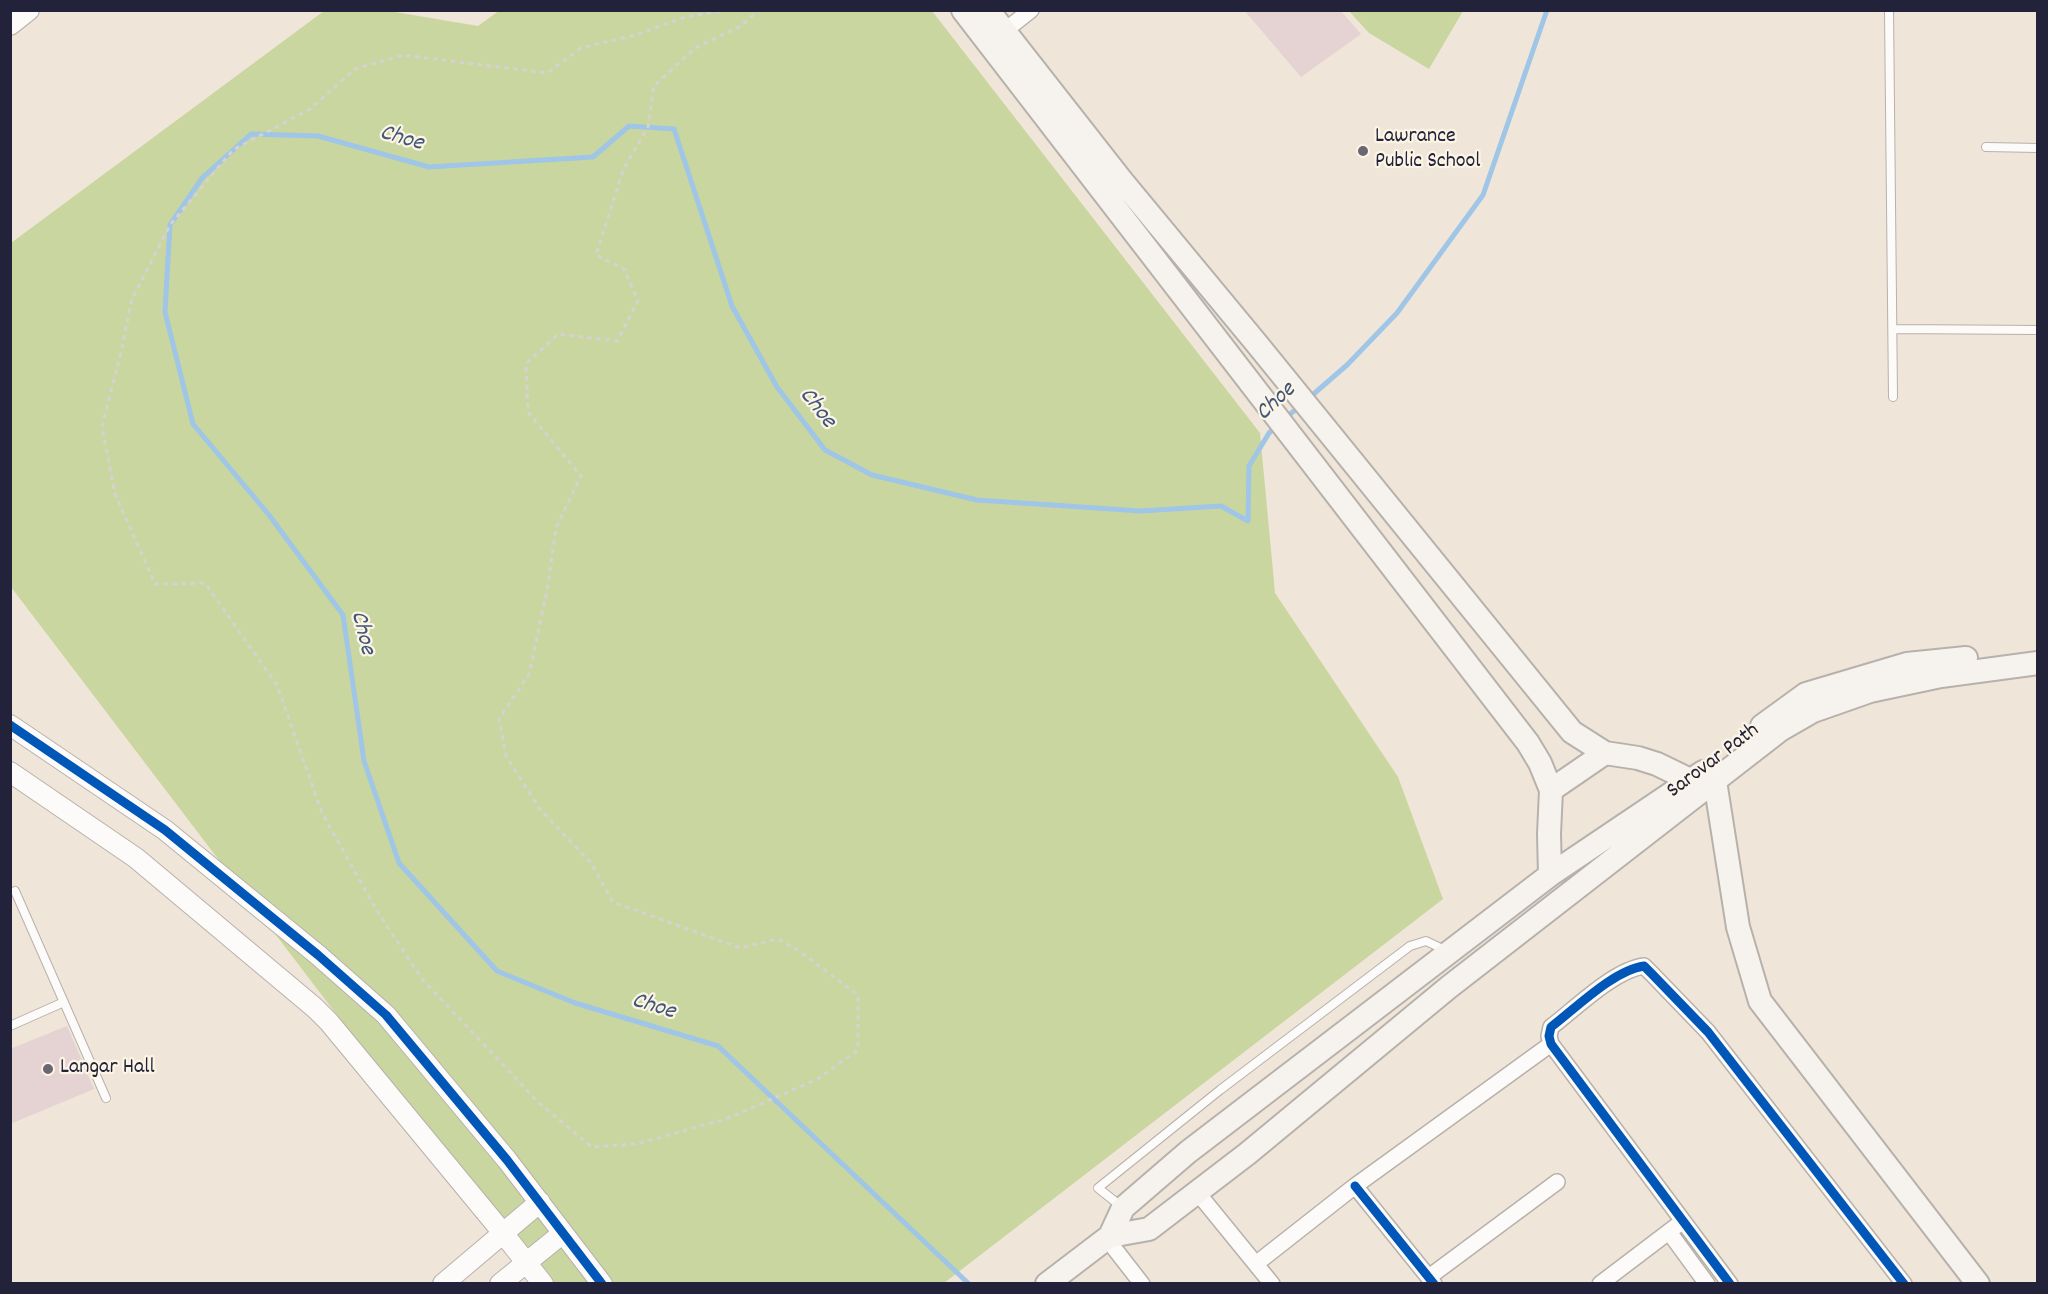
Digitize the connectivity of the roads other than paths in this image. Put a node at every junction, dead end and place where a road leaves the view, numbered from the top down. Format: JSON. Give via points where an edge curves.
{"nodes":[{"id":1,"x":29,"y":10,"type":"edge"},
{"id":2,"x":963,"y":10,"type":"edge"},
{"id":3,"x":987,"y":10,"type":"edge"},
{"id":4,"x":1031,"y":10,"type":"edge"},
{"id":5,"x":1889,"y":10,"type":"edge"},
{"id":6,"x":10,"y":25,"type":"edge"},
{"id":7,"x":996,"y":38,"type":"junction"},
{"id":8,"x":1986,"y":147,"type":"dead end"},
{"id":9,"x":2037,"y":148,"type":"edge"},
{"id":10,"x":1176,"y":246,"type":"junction"},
{"id":11,"x":1157,"y":262,"type":"junction"},
{"id":12,"x":1893,"y":329,"type":"junction"},
{"id":13,"x":2037,"y":330,"type":"edge"},
{"id":14,"x":1893,"y":397,"type":"dead end"},
{"id":15,"x":1330,"y":434,"type":"junction"},
{"id":16,"x":1305,"y":454,"type":"junction"},
{"id":17,"x":2037,"y":649,"type":"edge"},
{"id":18,"x":2037,"y":663,"type":"edge"},
{"id":19,"x":10,"y":725,"type":"edge"},
{"id":20,"x":1605,"y":753,"type":"junction"},
{"id":21,"x":10,"y":772,"type":"edge"},
{"id":22,"x":1692,"y":781,"type":"junction"},
{"id":23,"x":1715,"y":781,"type":"junction"},
{"id":24,"x":1551,"y":790,"type":"junction"},
{"id":25,"x":1550,"y":875,"type":"junction"},
{"id":26,"x":15,"y":891,"type":"dead end"},
{"id":27,"x":1450,"y":952,"type":"junction"},
{"id":28,"x":64,"y":1002,"type":"junction"},
{"id":29,"x":10,"y":1026,"type":"edge"},
{"id":30,"x":1551,"y":1044,"type":"junction"},
{"id":31,"x":106,"y":1098,"type":"dead end"},
{"id":32,"x":1557,"y":1182,"type":"dead end"},
{"id":33,"x":1355,"y":1186,"type":"junction"},
{"id":34,"x":1197,"y":1192,"type":"junction"},
{"id":35,"x":540,"y":1202,"type":"junction"},
{"id":36,"x":1123,"y":1208,"type":"junction"},
{"id":37,"x":1683,"y":1221,"type":"junction"},
{"id":38,"x":1669,"y":1232,"type":"junction"},
{"id":39,"x":503,"y":1233,"type":"junction"},
{"id":40,"x":562,"y":1233,"type":"junction"},
{"id":41,"x":1108,"y":1238,"type":"junction"},
{"id":42,"x":526,"y":1262,"type":"junction"},
{"id":43,"x":1257,"y":1263,"type":"junction"},
{"id":44,"x":1054,"y":1279,"type":"edge"},
{"id":45,"x":1432,"y":1280,"type":"edge"},
{"id":46,"x":443,"y":1284,"type":"edge"},
{"id":47,"x":500,"y":1284,"type":"edge"},
{"id":48,"x":543,"y":1284,"type":"edge"},
{"id":49,"x":602,"y":1284,"type":"edge"},
{"id":50,"x":1143,"y":1284,"type":"edge"},
{"id":51,"x":1272,"y":1284,"type":"edge"},
{"id":52,"x":1600,"y":1284,"type":"edge"},
{"id":53,"x":1707,"y":1284,"type":"edge"},
{"id":54,"x":1730,"y":1284,"type":"edge"},
{"id":55,"x":1904,"y":1284,"type":"edge"},
{"id":56,"x":1978,"y":1284,"type":"edge"}],
"edges":[{"from":1,"to":6,"type":"street"},
{"from":2,"to":7,"type":"main road"},
{"from":3,"to":7,"type":"main road"},
{"from":4,"to":7,"type":"street"},
{"from":5,"to":12,"type":"lane"},
{"from":7,"to":10,"type":"main road"},
{"from":7,"to":11,"type":"main road"},
{"from":8,"to":9,"type":"lane"},
{"from":10,"to":11,"type":"main road"},
{"from":10,"to":15,"type":"main road"},
{"from":11,"to":16,"type":"main road"},
{"from":12,"to":13,"type":"lane"},
{"from":12,"to":14,"type":"lane"},
{"from":15,"to":16,"type":"main road"},
{"from":15,"to":20,"type":"main road","via":[[1572,732]]},
{"from":16,"to":24,"type":"main road","via":[[1528,743]]},
{"from":17,"to":22,"type":"main road","name":"Sarovar Path","via":[[1907,664],[1806,694]]},
{"from":18,"to":23,"type":"main road","via":[[1941,676],[1870,691],[1813,711],[1780,730]]},
{"from":19,"to":35,"type":"street","via":[[165,830],[386,1015]]},
{"from":20,"to":22,"type":"main road","via":[[1657,764]]},
{"from":20,"to":24,"type":"main road"},
{"from":21,"to":39,"type":"street","via":[[136,858],[315,1008]]},
{"from":22,"to":25,"type":"main road","name":"Sarovar Path"},
{"from":23,"to":34,"type":"main road","via":[[1449,987]]},
{"from":23,"to":56,"type":"main road","via":[[1738,927],[1760,1001]]},
{"from":24,"to":25,"type":"main road"},
{"from":25,"to":27,"type":"main road","name":"Sarovar Path"},
{"from":26,"to":28,"type":"lane"},
{"from":27,"to":36,"type":"main road","name":"Sarovar Path","via":[[1188,1152]]},
{"from":27,"to":36,"type":"lane","via":[[1426,941],[1410,946],[1220,1090],[1098,1188]]},
{"from":28,"to":29,"type":"lane"},
{"from":28,"to":31,"type":"lane"},
{"from":30,"to":33,"type":"street"},
{"from":30,"to":37,"type":"street"},
{"from":30,"to":55,"type":"street","via":[[1551,1027],[1619,974],[1644,966],[1708,1032]]},
{"from":32,"to":45,"type":"street"},
{"from":33,"to":43,"type":"street"},
{"from":33,"to":45,"type":"street"},
{"from":34,"to":41,"type":"main road","via":[[1149,1229]]},
{"from":34,"to":43,"type":"street"},
{"from":35,"to":39,"type":"street"},
{"from":35,"to":40,"type":"street"},
{"from":36,"to":41,"type":"main road"},
{"from":37,"to":38,"type":"street"},
{"from":37,"to":54,"type":"street"},
{"from":38,"to":52,"type":"street"},
{"from":38,"to":53,"type":"street"},
{"from":39,"to":42,"type":"street"},
{"from":39,"to":46,"type":"street"},
{"from":40,"to":42,"type":"street"},
{"from":40,"to":49,"type":"street"},
{"from":41,"to":44,"type":"main road"},
{"from":41,"to":50,"type":"street"},
{"from":42,"to":47,"type":"street"},
{"from":42,"to":48,"type":"street"},
{"from":43,"to":51,"type":"street"}]}
